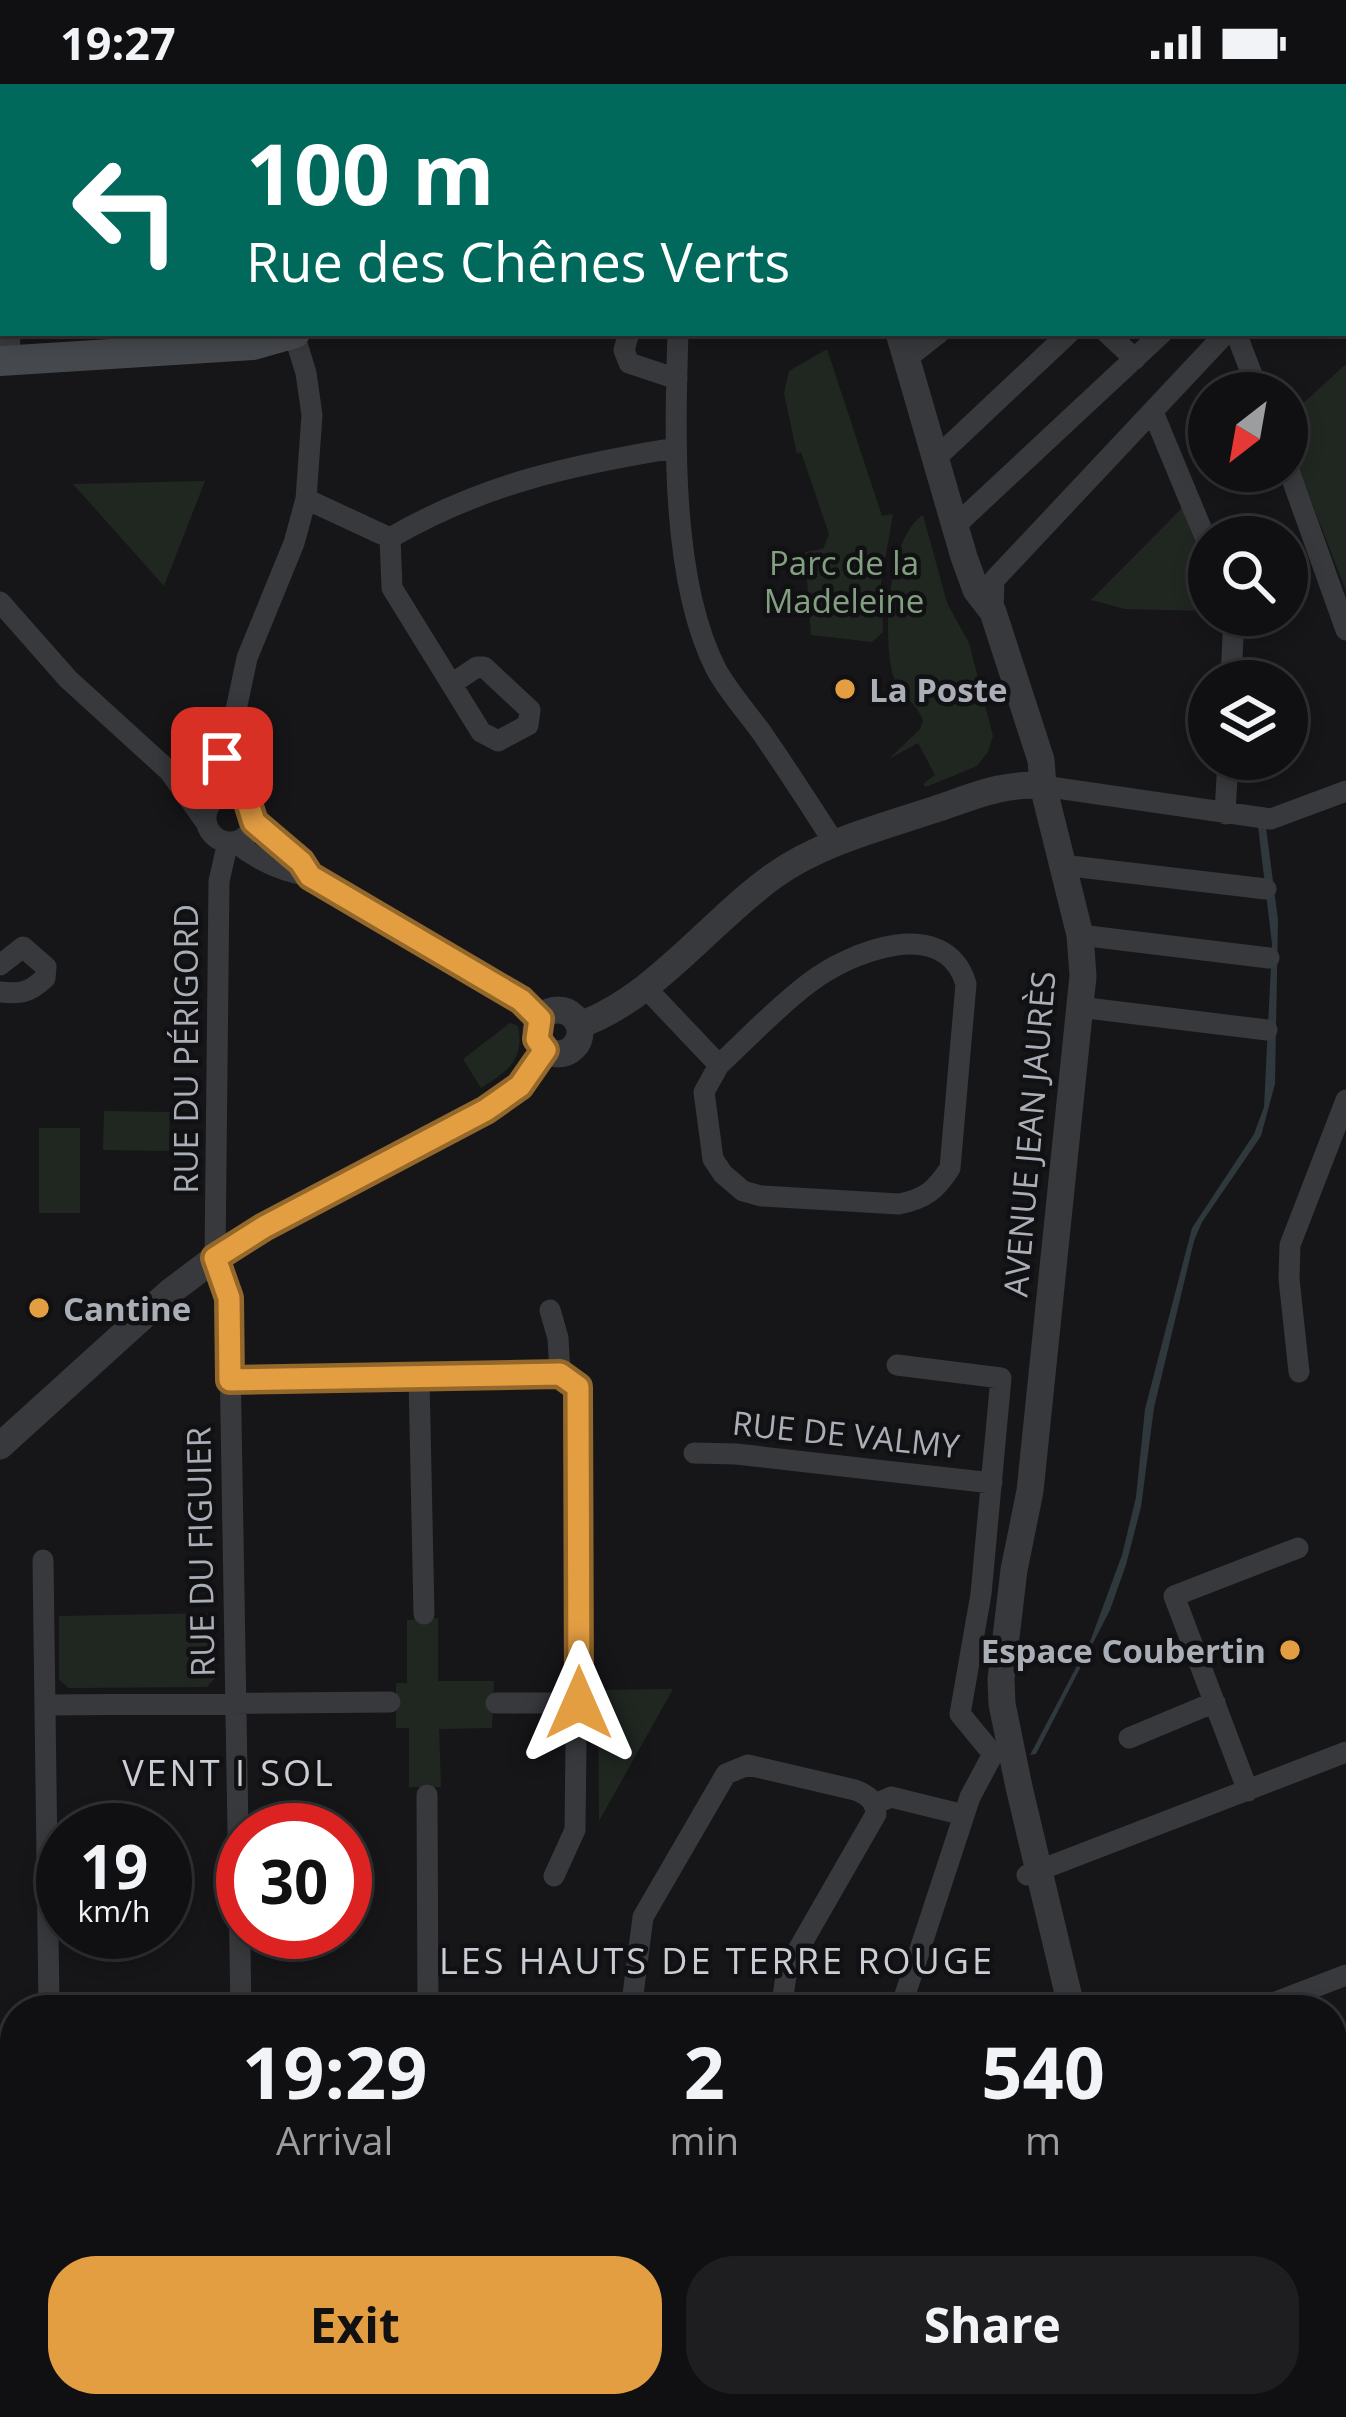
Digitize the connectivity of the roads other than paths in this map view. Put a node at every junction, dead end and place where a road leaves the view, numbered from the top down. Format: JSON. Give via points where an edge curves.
{"nodes":[{"id":1,"x":284,"y":336,"type":"edge"},
{"id":2,"x":296,"y":336,"type":"edge"},
{"id":3,"x":628,"y":336,"type":"edge"},
{"id":4,"x":678,"y":336,"type":"edge"},
{"id":5,"x":1067,"y":336,"type":"edge"},
{"id":6,"x":1110,"y":336,"type":"edge"},
{"id":7,"x":1159,"y":336,"type":"edge"},
{"id":8,"x":1223,"y":336,"type":"edge"},
{"id":9,"x":1237,"y":336,"type":"edge"},
{"id":10,"x":903,"y":346,"type":"edge"},
{"id":11,"x":6,"y":351,"type":"edge"},
{"id":12,"x":1135,"y":359,"type":"junction"},
{"id":13,"x":1251,"y":372,"type":"edge"},
{"id":14,"x":676,"y":380,"type":"junction"},
{"id":15,"x":1153,"y":412,"type":"junction"},
{"id":16,"x":675,"y":448,"type":"junction"},
{"id":17,"x":935,"y":459,"type":"junction"},
{"id":18,"x":1297,"y":492,"type":"edge"},
{"id":19,"x":306,"y":499,"type":"junction"},
{"id":20,"x":1196,"y":516,"type":"edge"},
{"id":21,"x":955,"y":526,"type":"junction"},
{"id":22,"x":390,"y":538,"type":"junction"},
{"id":23,"x":0,"y":602,"type":"edge"},
{"id":24,"x":993,"y":613,"type":"junction"},
{"id":25,"x":1346,"y":630,"type":"edge"},
{"id":26,"x":453,"y":683,"type":"dead end"},
{"id":27,"x":229,"y":743,"type":"junction"},
{"id":28,"x":169,"y":771,"type":"junction"},
{"id":29,"x":1227,"y":780,"type":"edge"},
{"id":30,"x":1043,"y":786,"type":"junction"},
{"id":31,"x":210,"y":788,"type":"junction"},
{"id":32,"x":1346,"y":791,"type":"edge"},
{"id":33,"x":246,"y":800,"type":"junction"},
{"id":34,"x":1225,"y":814,"type":"junction"},
{"id":35,"x":254,"y":822,"type":"junction"},
{"id":36,"x":207,"y":824,"type":"junction"},
{"id":37,"x":231,"y":842,"type":"junction"},
{"id":38,"x":835,"y":844,"type":"junction"},
{"id":39,"x":1062,"y":865,"type":"junction"},
{"id":40,"x":310,"y":876,"type":"junction"},
{"id":41,"x":1266,"y":889,"type":"dead end"},
{"id":42,"x":1080,"y":935,"type":"junction"},
{"id":43,"x":1269,"y":958,"type":"dead end"},
{"id":44,"x":0,"y":965,"type":"edge"},
{"id":45,"x":644,"y":986,"type":"junction"},
{"id":46,"x":0,"y":992,"type":"edge"},
{"id":47,"x":1079,"y":1007,"type":"junction"},
{"id":48,"x":540,"y":1019,"type":"junction"},
{"id":49,"x":579,"y":1025,"type":"junction"},
{"id":50,"x":1267,"y":1030,"type":"dead end"},
{"id":51,"x":545,"y":1050,"type":"junction"},
{"id":52,"x":719,"y":1065,"type":"junction"},
{"id":53,"x":1346,"y":1100,"type":"edge"},
{"id":54,"x":215,"y":1258,"type":"junction"},
{"id":55,"x":550,"y":1310,"type":"dead end"},
{"id":56,"x":897,"y":1365,"type":"dead end"},
{"id":57,"x":1299,"y":1372,"type":"dead end"},
{"id":58,"x":560,"y":1374,"type":"junction"},
{"id":59,"x":419,"y":1377,"type":"junction"},
{"id":60,"x":230,"y":1380,"type":"junction"},
{"id":61,"x":0,"y":1446,"type":"edge"},
{"id":62,"x":694,"y":1453,"type":"dead end"},
{"id":63,"x":992,"y":1483,"type":"junction"},
{"id":64,"x":1298,"y":1548,"type":"dead end"},
{"id":65,"x":43,"y":1560,"type":"dead end"},
{"id":66,"x":424,"y":1614,"type":"dead end"},
{"id":67,"x":390,"y":1702,"type":"dead end"},
{"id":68,"x":1215,"y":1702,"type":"junction"},
{"id":69,"x":496,"y":1703,"type":"dead end"},
{"id":70,"x":579,"y":1703,"type":"junction"},
{"id":71,"x":236,"y":1704,"type":"junction"},
{"id":72,"x":48,"y":1706,"type":"junction"},
{"id":73,"x":1129,"y":1738,"type":"dead end"},
{"id":74,"x":1002,"y":1752,"type":"junction"},
{"id":75,"x":1346,"y":1752,"type":"edge"},
{"id":76,"x":1248,"y":1791,"type":"junction"},
{"id":77,"x":427,"y":1795,"type":"dead end"},
{"id":78,"x":875,"y":1804,"type":"junction"},
{"id":79,"x":964,"y":1815,"type":"junction"},
{"id":80,"x":1032,"y":1873,"type":"junction"},
{"id":81,"x":554,"y":1876,"type":"dead end"},
{"id":82,"x":1346,"y":1975,"type":"edge"},
{"id":83,"x":49,"y":1995,"type":"edge"},
{"id":84,"x":241,"y":1995,"type":"edge"},
{"id":85,"x":428,"y":1995,"type":"edge"},
{"id":86,"x":633,"y":1995,"type":"edge"},
{"id":87,"x":783,"y":1995,"type":"edge"},
{"id":88,"x":905,"y":1995,"type":"edge"},
{"id":89,"x":1055,"y":1995,"type":"edge"},
{"id":90,"x":1068,"y":1995,"type":"edge"},
{"id":91,"x":1294,"y":1995,"type":"edge"}],
"edges":[{"from":1,"to":11,"type":"main road","via":[[253,345]]},
{"from":2,"to":19,"type":"street","via":[[311,415]]},
{"from":3,"to":14,"type":"street","via":[[629,363]]},
{"from":4,"to":14,"type":"street"},
{"from":5,"to":17,"type":"street"},
{"from":6,"to":12,"type":"street"},
{"from":7,"to":12,"type":"street"},
{"from":8,"to":15,"type":"street"},
{"from":9,"to":13,"type":"street"},
{"from":10,"to":17,"type":"street","name":"AVENUE JEAN JAURÈS"},
{"from":12,"to":21,"type":"street"},
{"from":14,"to":16,"type":"street"},
{"from":15,"to":20,"type":"street"},
{"from":15,"to":24,"type":"street","via":[[994,580]]},
{"from":16,"to":22,"type":"street","via":[[490,489]]},
{"from":16,"to":38,"type":"street","via":[[699,629],[729,691]]},
{"from":17,"to":21,"type":"street","name":"AVENUE JEAN JAURÈS"},
{"from":18,"to":25,"type":"street"},
{"from":19,"to":22,"type":"street"},
{"from":19,"to":27,"type":"street","via":[[247,658]]},
{"from":21,"to":24,"type":"street","name":"AVENUE JEAN JAURÈS","via":[[976,590]]},
{"from":22,"to":26,"type":"street","via":[[392,588]]},
{"from":23,"to":28,"type":"street","via":[[68,679]]},
{"from":24,"to":30,"type":"street","name":"AVENUE JEAN JAURÈS"},
{"from":27,"to":31,"type":"street"},
{"from":27,"to":33,"type":"street"},
{"from":28,"to":31,"type":"street"},
{"from":28,"to":36,"type":"street"},
{"from":29,"to":34,"type":"street"},
{"from":30,"to":34,"type":"street"},
{"from":30,"to":38,"type":"street","via":[[996,788]]},
{"from":30,"to":39,"type":"street","name":"AVENUE JEAN JAURÈS"},
{"from":31,"to":33,"type":"street"},
{"from":31,"to":36,"type":"street"},
{"from":32,"to":34,"type":"street","via":[[1263,818]]},
{"from":33,"to":35,"type":"street"},
{"from":35,"to":37,"type":"street"},
{"from":35,"to":40,"type":"street"},
{"from":36,"to":37,"type":"street"},
{"from":37,"to":40,"type":"street"},
{"from":37,"to":54,"type":"street","name":"RUE DU PÉRIGORD","via":[[218,881]]},
{"from":38,"to":45,"type":"street","via":[[778,872]]},
{"from":39,"to":41,"type":"street"},
{"from":39,"to":42,"type":"street","name":"AVENUE JEAN JAURÈS"},
{"from":40,"to":48,"type":"street","via":[[521,1000]]},
{"from":42,"to":43,"type":"street"},
{"from":42,"to":47,"type":"street","name":"AVENUE JEAN JAURÈS"},
{"from":44,"to":46,"type":"street","via":[[23,947],[46,967],[31,991]]},
{"from":45,"to":49,"type":"street"},
{"from":45,"to":52,"type":"street"},
{"from":47,"to":50,"type":"street"},
{"from":47,"to":74,"type":"street","name":"AVENUE JEAN JAURÈS","via":[[1030,1491],[1001,1679]]},
{"from":48,"to":49,"type":"street","via":[[565,1011]]},
{"from":48,"to":51,"type":"street","via":[[537,1039]]},
{"from":49,"to":51,"type":"street","via":[[571,1050]]},
{"from":51,"to":54,"type":"street","via":[[520,1086],[486,1110]]},
{"from":52,"to":52,"type":"street","via":[[704,1092],[706,1125],[713,1159],[743,1191],[917,1200],[936,1190],[950,1168],[966,984],[960,963],[920,941],[868,953],[812,980]]},
{"from":53,"to":57,"type":"street","via":[[1290,1245]]},
{"from":54,"to":60,"type":"street","name":"RUE DU FIGUIER","via":[[229,1298]]},
{"from":54,"to":61,"type":"street"},
{"from":55,"to":58,"type":"street"},
{"from":56,"to":63,"type":"street","name":"RUE DE VALMY","via":[[1001,1378]]},
{"from":58,"to":59,"type":"street"},
{"from":58,"to":70,"type":"street","via":[[578,1387],[580,1403]]},
{"from":59,"to":60,"type":"street"},
{"from":59,"to":66,"type":"street"},
{"from":60,"to":71,"type":"street","name":"RUE DU FIGUIER"},
{"from":62,"to":63,"type":"street","name":"RUE DE VALMY"},
{"from":63,"to":74,"type":"street","name":"RUE DE VALMY","via":[[960,1714]]},
{"from":64,"to":68,"type":"street","via":[[1174,1596]]},
{"from":65,"to":72,"type":"street"},
{"from":67,"to":71,"type":"street","name":"RUE DU FIGUIER"},
{"from":68,"to":73,"type":"street"},
{"from":68,"to":76,"type":"street"},
{"from":69,"to":70,"type":"street"},
{"from":70,"to":81,"type":"street","via":[[575,1830]]},
{"from":71,"to":72,"type":"street"},
{"from":71,"to":84,"type":"street","name":"RUE DU FIGUIER"},
{"from":72,"to":83,"type":"street"},
{"from":74,"to":79,"type":"street"},
{"from":74,"to":80,"type":"street","name":"AVENUE JEAN JAURÈS"},
{"from":75,"to":76,"type":"street"},
{"from":76,"to":80,"type":"street"},
{"from":77,"to":85,"type":"street"},
{"from":78,"to":79,"type":"street","via":[[891,1797]]},
{"from":78,"to":86,"type":"street","via":[[855,1790],[748,1765],[726,1774],[643,1917]]},
{"from":78,"to":87,"type":"street","via":[[787,1969]]},
{"from":79,"to":88,"type":"street"},
{"from":80,"to":89,"type":"street"},
{"from":80,"to":90,"type":"street"},
{"from":82,"to":91,"type":"street"}]}
